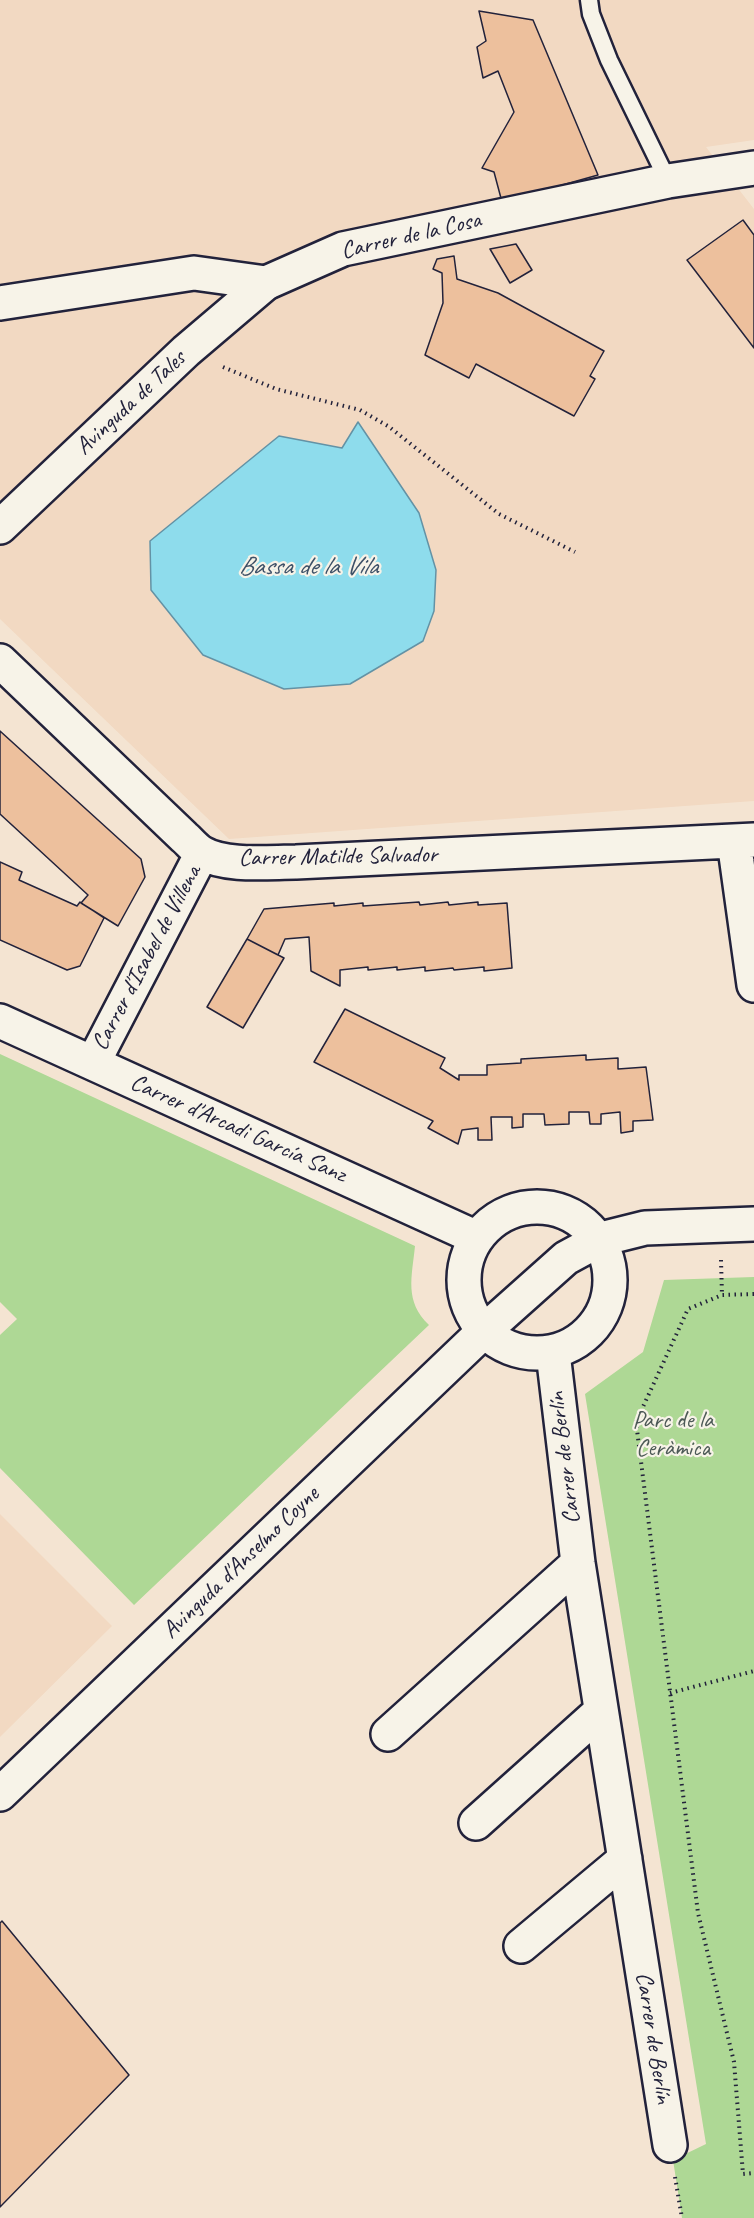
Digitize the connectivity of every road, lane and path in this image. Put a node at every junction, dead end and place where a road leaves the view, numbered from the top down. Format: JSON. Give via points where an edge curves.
{"nodes":[{"id":1,"x":590,"y":0,"type":"edge"},
{"id":2,"x":754,"y":168,"type":"edge"},
{"id":3,"x":668,"y":181,"type":"junction"},
{"id":4,"x":266,"y":283,"type":"junction"},
{"id":5,"x":0,"y":303,"type":"edge"},
{"id":6,"x":186,"y":351,"type":"junction"},
{"id":7,"x":0,"y":527,"type":"edge"},
{"id":8,"x":575,"y":552,"type":"dead end"},
{"id":9,"x":0,"y":661,"type":"edge"},
{"id":10,"x":744,"y":841,"type":"edge"},
{"id":11,"x":202,"y":853,"type":"junction"},
{"id":12,"x":754,"y":985,"type":"edge"},
{"id":13,"x":0,"y":1021,"type":"edge"},
{"id":14,"x":93,"y":1063,"type":"junction"},
{"id":15,"x":754,"y":1224,"type":"edge"},
{"id":16,"x":475,"y":1237,"type":"junction"},
{"id":17,"x":601,"y":1239,"type":"junction"},
{"id":18,"x":754,"y":1294,"type":"edge"},
{"id":19,"x":483,"y":1332,"type":"junction"},
{"id":20,"x":553,"y":1353,"type":"junction"},
{"id":21,"x":578,"y":1563,"type":"junction"},
{"id":22,"x":754,"y":1671,"type":"edge"},
{"id":23,"x":670,"y":1693,"type":"junction"},
{"id":24,"x":601,"y":1711,"type":"junction"},
{"id":25,"x":388,"y":1734,"type":"dead end"},
{"id":26,"x":0,"y":1794,"type":"edge"},
{"id":27,"x":476,"y":1823,"type":"dead end"},
{"id":28,"x":625,"y":1859,"type":"junction"},
{"id":29,"x":521,"y":1946,"type":"dead end"},
{"id":30,"x":670,"y":2145,"type":"joint"},
{"id":31,"x":754,"y":2173,"type":"edge"},
{"id":32,"x":682,"y":2218,"type":"edge"}],
"edges":[{"from":1,"to":3,"type":"lane","via":[[591,14],[609,60]]},
{"from":2,"to":3,"type":"street","name":"Carrer de la Cosa"},
{"from":3,"to":4,"type":"street","name":"Carrer de la Cosa","via":[[343,249]]},
{"from":4,"to":5,"type":"street","via":[[194,273]]},
{"from":4,"to":6,"type":"street","name":"Avinguda de Tales"},
{"from":6,"to":7,"type":"street","name":"Avinguda de Tales"},
{"from":6,"to":8,"type":"path","via":[[276,389],[360,410],[388,426],[499,514]]},
{"from":9,"to":11,"type":"street","name":"Carrer Matilde Salvador"},
{"from":10,"to":11,"type":"street","name":"Carrer Matilde Salvador","via":[[296,861],[227,860]]},
{"from":10,"to":12,"type":"street"},
{"from":11,"to":14,"type":"street","name":"Carrer d'Isabel de Villena"},
{"from":13,"to":14,"type":"street","name":"Carrer d'Arcadi García Sanz"},
{"from":14,"to":16,"type":"street","name":"Carrer d'Arcadi García Sanz"},
{"from":15,"to":17,"type":"street","name":"Avinguda d'Anselmo Coyne","via":[[645,1228]]},
{"from":16,"to":17,"type":"street","via":[[503,1213],[539,1205],[574,1215]]},
{"from":16,"to":19,"type":"street","via":[[463,1268],[465,1303]]},
{"from":17,"to":19,"type":"street","name":"Avinguda d'Anselmo Coyne","via":[[566,1258]]},
{"from":17,"to":20,"type":"street","via":[[613,1286],[594,1330]]},
{"from":18,"to":23,"type":"path","via":[[723,1295],[688,1309],[636,1422]]},
{"from":19,"to":20,"type":"street","via":[[515,1352]]},
{"from":19,"to":26,"type":"street","name":"Avinguda d'Anselmo Coyne"},
{"from":20,"to":21,"type":"street","name":"Carrer de Berlín"},
{"from":21,"to":24,"type":"street","name":"Carrer de Berlín"},
{"from":21,"to":25,"type":"street"},
{"from":22,"to":23,"type":"path"},
{"from":23,"to":31,"type":"path","via":[[698,1913],[734,2062],[743,2174]]},
{"from":24,"to":27,"type":"street"},
{"from":24,"to":28,"type":"street","name":"Carrer de Berlín"},
{"from":28,"to":29,"type":"street"},
{"from":28,"to":30,"type":"street","name":"Carrer de Berlín"},
{"from":30,"to":32,"type":"path"}]}
